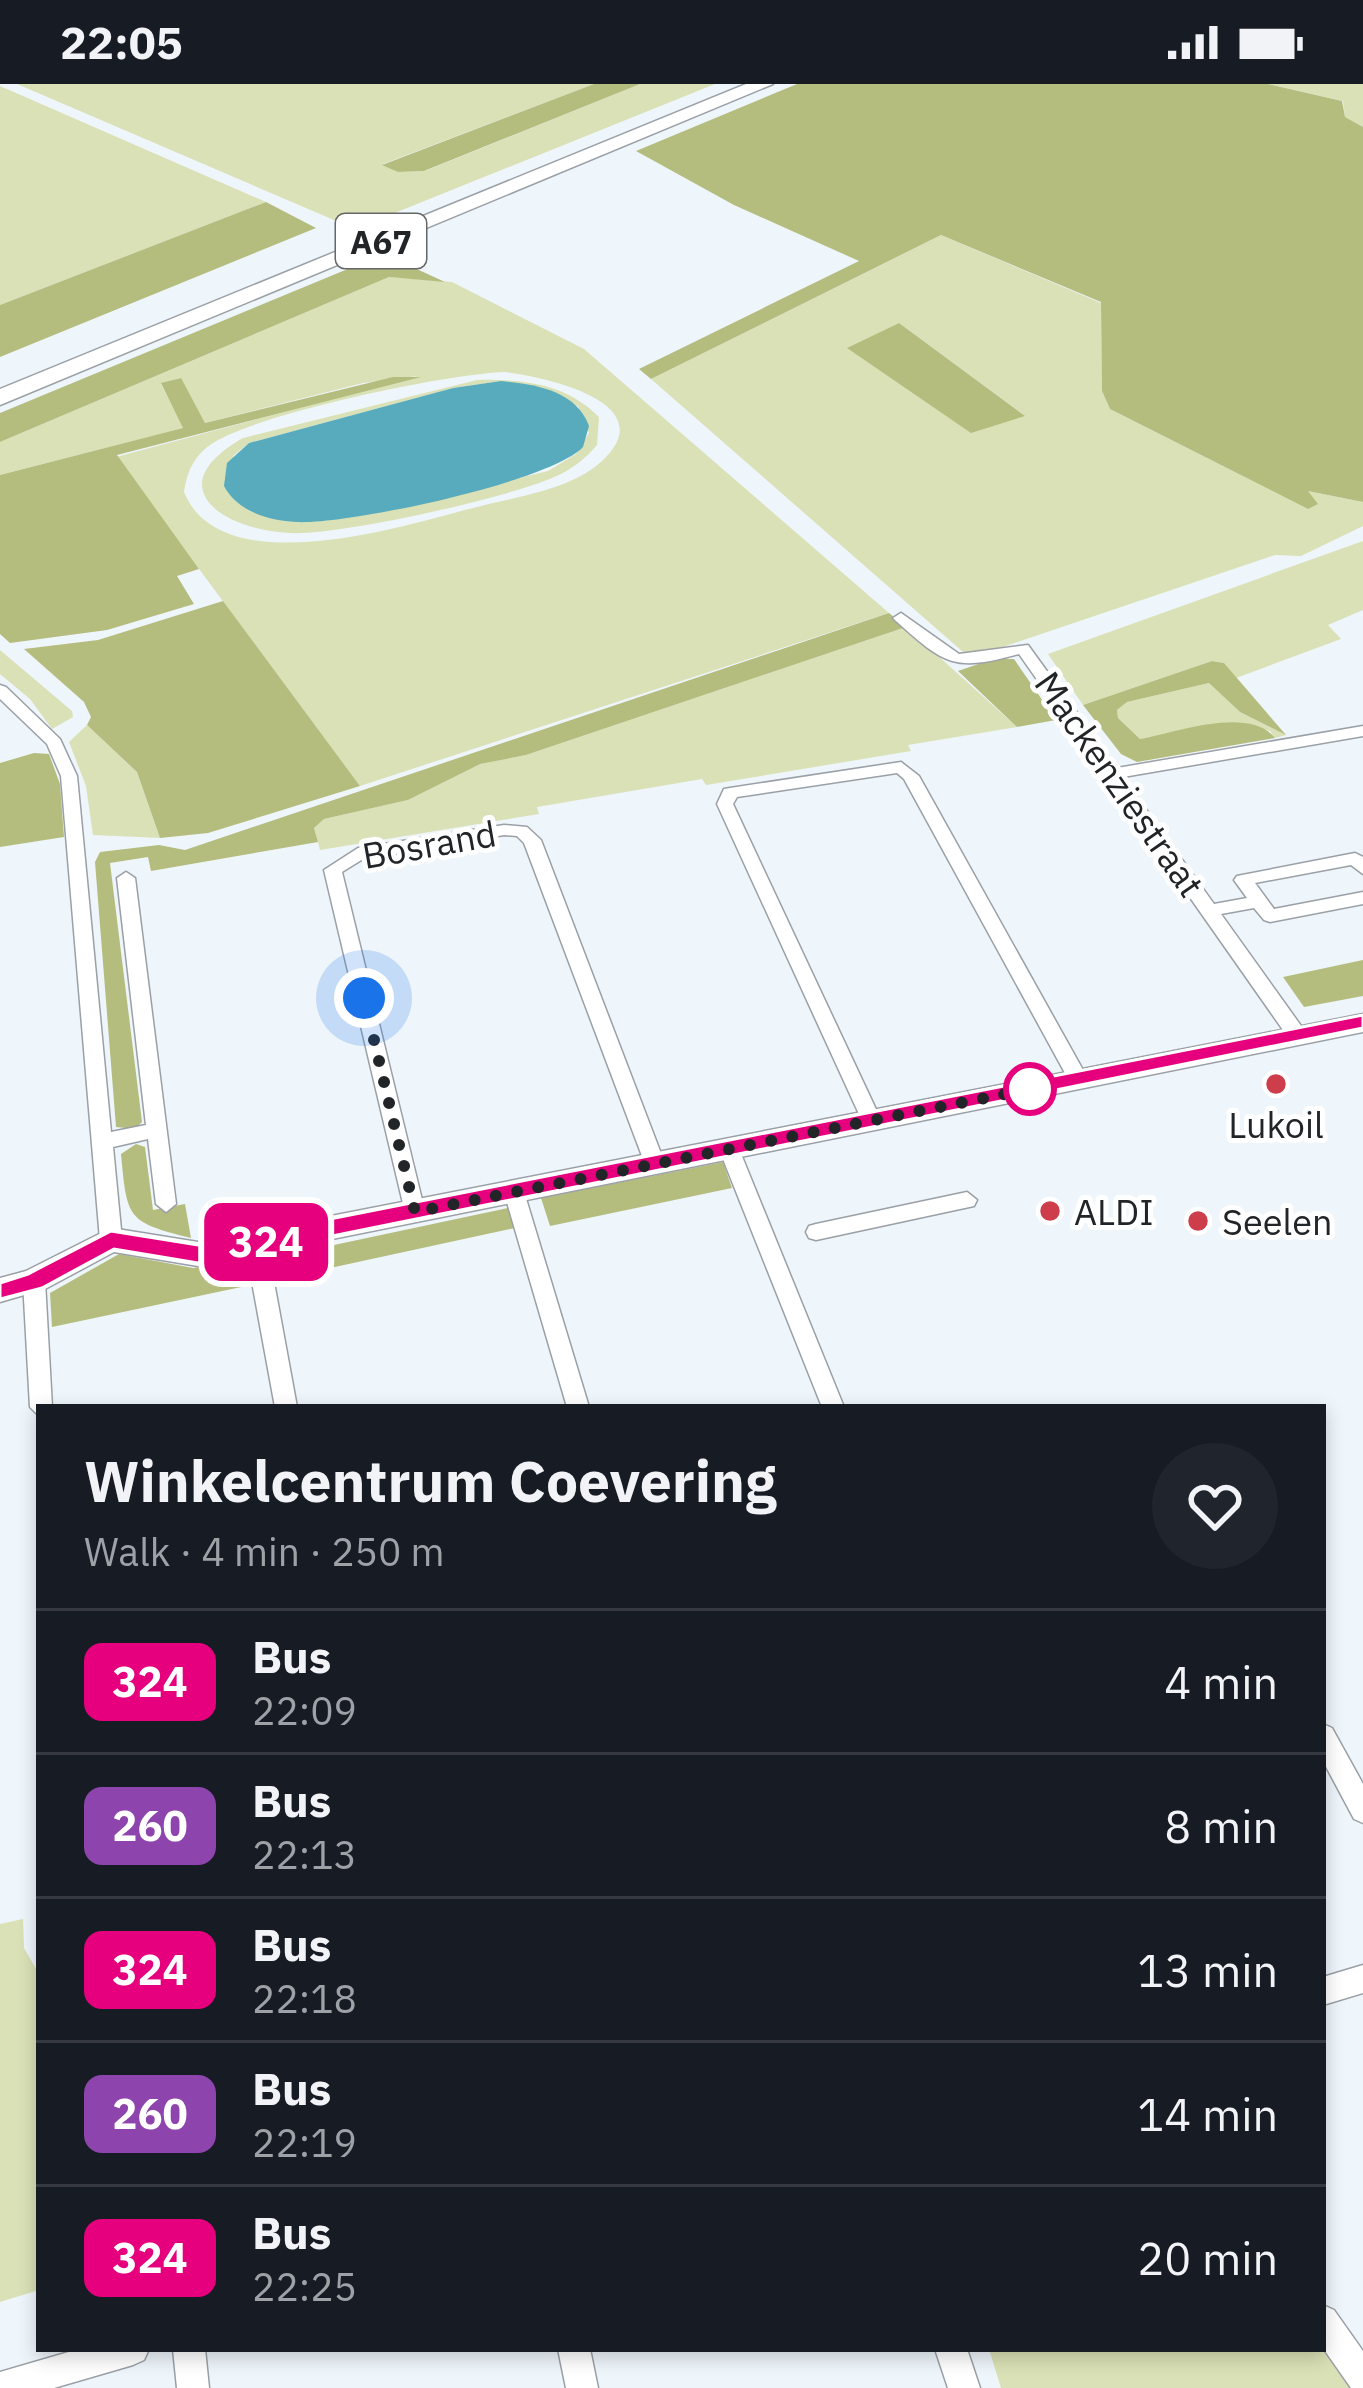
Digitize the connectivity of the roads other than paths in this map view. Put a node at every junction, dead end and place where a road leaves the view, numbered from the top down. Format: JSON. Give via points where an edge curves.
{"nodes":[{"id":1,"x":734,"y":84,"type":"edge"},
{"id":2,"x":763,"y":84,"type":"edge"},
{"id":3,"x":0,"y":382,"type":"edge"},
{"id":4,"x":0,"y":398,"type":"edge"},
{"id":5,"x":901,"y":618,"type":"dead end"},
{"id":6,"x":0,"y":690,"type":"edge"},
{"id":7,"x":1363,"y":731,"type":"edge"},
{"id":8,"x":1114,"y":774,"type":"junction"},
{"id":9,"x":1363,"y":868,"type":"edge"},
{"id":10,"x":126,"y":878,"type":"dead end"},
{"id":11,"x":1363,"y":898,"type":"edge"},
{"id":12,"x":1259,"y":902,"type":"junction"},
{"id":13,"x":1209,"y":910,"type":"junction"},
{"id":14,"x":1363,"y":1023,"type":"edge"},
{"id":15,"x":1297,"y":1035,"type":"junction"},
{"id":16,"x":1078,"y":1078,"type":"junction"},
{"id":17,"x":871,"y":1120,"type":"junction"},
{"id":18,"x":157,"y":1130,"type":"junction"},
{"id":19,"x":104,"y":1141,"type":"junction"},
{"id":20,"x":729,"y":1149,"type":"junction"},
{"id":21,"x":655,"y":1164,"type":"junction"},
{"id":22,"x":514,"y":1192,"type":"junction"},
{"id":23,"x":967,"y":1200,"type":"dead end"},
{"id":24,"x":166,"y":1204,"type":"dead end"},
{"id":25,"x":415,"y":1212,"type":"junction"},
{"id":26,"x":816,"y":1232,"type":"dead end"},
{"id":27,"x":111,"y":1240,"type":"junction"},
{"id":28,"x":256,"y":1244,"type":"junction"},
{"id":29,"x":34,"y":1281,"type":"junction"},
{"id":30,"x":0,"y":1290,"type":"edge"},
{"id":31,"x":41,"y":1404,"type":"edge"},
{"id":32,"x":285,"y":1404,"type":"edge"},
{"id":33,"x":577,"y":1404,"type":"edge"},
{"id":34,"x":831,"y":1404,"type":"edge"},
{"id":35,"x":1326,"y":1742,"type":"edge"},
{"id":36,"x":1363,"y":1810,"type":"edge"},
{"id":37,"x":1363,"y":1979,"type":"edge"},
{"id":38,"x":1326,"y":1990,"type":"edge"},
{"id":39,"x":1326,"y":2324,"type":"edge"},
{"id":40,"x":123,"y":2352,"type":"edge"},
{"id":41,"x":189,"y":2352,"type":"edge"},
{"id":42,"x":575,"y":2352,"type":"edge"},
{"id":43,"x":952,"y":2352,"type":"edge"},
{"id":44,"x":1363,"y":2378,"type":"edge"},
{"id":45,"x":0,"y":2388,"type":"edge"},
{"id":46,"x":193,"y":2388,"type":"edge"},
{"id":47,"x":582,"y":2388,"type":"edge"},
{"id":48,"x":964,"y":2388,"type":"edge"}],
"edges":[{"from":1,"to":3,"type":"highway","number":"A67"},
{"from":2,"to":4,"type":"highway","number":"A67"},
{"from":5,"to":8,"type":"street","name":"Mackenziestraat","via":[[966,664],[1023,648]]},
{"from":6,"to":19,"type":"street","via":[[55,742],[69,776]]},
{"from":7,"to":8,"type":"street"},
{"from":8,"to":13,"type":"street","name":"Mackenziestraat"},
{"from":9,"to":12,"type":"street","via":[[1355,859],[1243,880]]},
{"from":10,"to":18,"type":"street"},
{"from":11,"to":12,"type":"street","via":[[1270,916]]},
{"from":12,"to":13,"type":"street"},
{"from":13,"to":15,"type":"street","name":"Mackenziestraat"},
{"from":14,"to":15,"type":"street"},
{"from":15,"to":16,"type":"street"},
{"from":16,"to":17,"type":"street"},
{"from":16,"to":17,"type":"street","via":[[901,766],[730,793],[725,804]]},
{"from":17,"to":20,"type":"street"},
{"from":18,"to":19,"type":"street"},
{"from":18,"to":24,"type":"street"},
{"from":19,"to":27,"type":"street"},
{"from":20,"to":21,"type":"street"},
{"from":20,"to":34,"type":"street"},
{"from":21,"to":22,"type":"street"},
{"from":21,"to":25,"type":"street","name":"Bosrand","via":[[532,840],[504,830],[358,854],[333,870]]},
{"from":22,"to":25,"type":"street"},
{"from":22,"to":33,"type":"street"},
{"from":23,"to":26,"type":"street"},
{"from":25,"to":28,"type":"street"},
{"from":27,"to":28,"type":"street","via":[[198,1254]]},
{"from":27,"to":29,"type":"street"},
{"from":28,"to":32,"type":"street"},
{"from":29,"to":30,"type":"street"},
{"from":29,"to":31,"type":"street"},
{"from":35,"to":36,"type":"street"},
{"from":37,"to":38,"type":"street"},
{"from":39,"to":44,"type":"street"},
{"from":40,"to":45,"type":"street"},
{"from":41,"to":46,"type":"street"},
{"from":42,"to":47,"type":"street"},
{"from":43,"to":48,"type":"street"}]}
